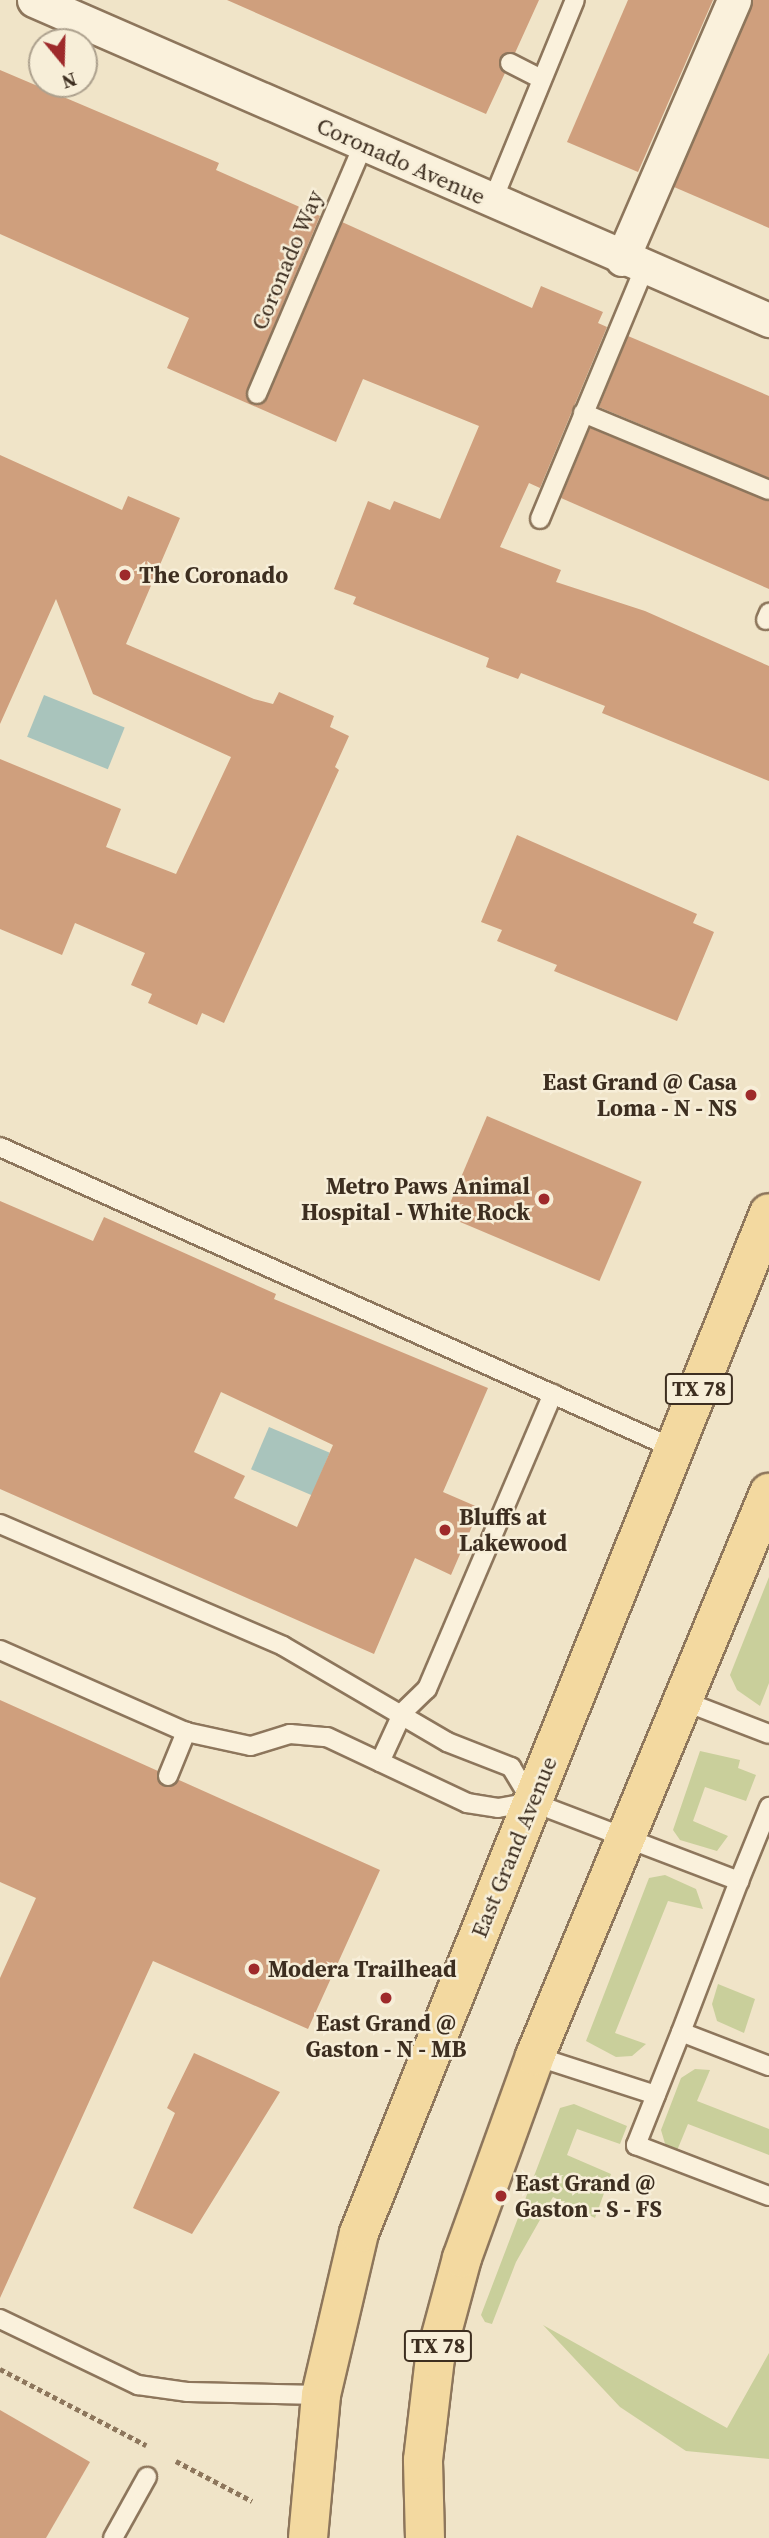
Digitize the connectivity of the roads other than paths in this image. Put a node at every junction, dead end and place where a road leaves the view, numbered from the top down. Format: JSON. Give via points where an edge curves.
{"nodes":[{"id":1,"x":34,"y":0,"type":"edge"},
{"id":2,"x":575,"y":0,"type":"edge"},
{"id":3,"x":734,"y":0,"type":"edge"},
{"id":4,"x":510,"y":63,"type":"dead end"},
{"id":5,"x":539,"y":78,"type":"junction"},
{"id":6,"x":363,"y":145,"type":"junction"},
{"id":7,"x":492,"y":202,"type":"junction"},
{"id":8,"x":633,"y":264,"type":"junction"},
{"id":9,"x":769,"y":320,"type":"edge"},
{"id":10,"x":257,"y":394,"type":"dead end"},
{"id":11,"x":583,"y":413,"type":"junction"},
{"id":12,"x":769,"y":490,"type":"edge"},
{"id":13,"x":540,"y":519,"type":"dead end"},
{"id":14,"x":0,"y":1147,"type":"edge"},
{"id":15,"x":769,"y":1213,"type":"edge"},
{"id":16,"x":553,"y":1394,"type":"junction"},
{"id":17,"x":675,"y":1448,"type":"junction"},
{"id":18,"x":769,"y":1493,"type":"edge"},
{"id":19,"x":0,"y":1524,"type":"edge"},
{"id":20,"x":759,"y":1550,"type":"edge"},
{"id":21,"x":0,"y":1650,"type":"edge"},
{"id":22,"x":681,"y":1700,"type":"junction"},
{"id":23,"x":403,"y":1712,"type":"junction"},
{"id":24,"x":186,"y":1732,"type":"junction"},
{"id":25,"x":769,"y":1734,"type":"edge"},
{"id":26,"x":380,"y":1762,"type":"junction"},
{"id":27,"x":168,"y":1776,"type":"dead end"},
{"id":28,"x":532,"y":1802,"type":"junction"},
{"id":29,"x":769,"y":1807,"type":"edge"},
{"id":30,"x":622,"y":1837,"type":"junction"},
{"id":31,"x":739,"y":1881,"type":"junction"},
{"id":32,"x":681,"y":2032,"type":"junction"},
{"id":33,"x":535,"y":2056,"type":"junction"},
{"id":34,"x":769,"y":2066,"type":"edge"},
{"id":35,"x":656,"y":2095,"type":"junction"},
{"id":36,"x":769,"y":2196,"type":"edge"},
{"id":37,"x":0,"y":2319,"type":"edge"},
{"id":38,"x":321,"y":2395,"type":"junction"},
{"id":39,"x":147,"y":2477,"type":"dead end"},
{"id":40,"x":113,"y":2538,"type":"edge"},
{"id":41,"x":309,"y":2538,"type":"edge"},
{"id":42,"x":425,"y":2538,"type":"edge"}],
"edges":[{"from":1,"to":6,"type":"street","name":"Coronado Avenue"},
{"from":2,"to":5,"type":"lane"},
{"from":3,"to":8,"type":"street"},
{"from":4,"to":5,"type":"lane"},
{"from":5,"to":7,"type":"lane"},
{"from":6,"to":7,"type":"street","name":"Coronado Avenue"},
{"from":6,"to":10,"type":"lane","name":"Coronado Way"},
{"from":7,"to":8,"type":"street","name":"Coronado Avenue"},
{"from":8,"to":9,"type":"street","name":"Coronado Avenue"},
{"from":8,"to":11,"type":"lane"},
{"from":11,"to":12,"type":"lane"},
{"from":11,"to":13,"type":"lane"},
{"from":14,"to":16,"type":"lane"},
{"from":15,"to":17,"type":"main road","name":"East Grand Avenue","number":"TX 78"},
{"from":16,"to":17,"type":"lane"},
{"from":16,"to":23,"type":"lane","via":[[428,1689]]},
{"from":17,"to":28,"type":"main road","name":"East Grand Avenue","number":"TX 78"},
{"from":18,"to":20,"type":"main road","number":"TX 78"},
{"from":19,"to":23,"type":"lane","via":[[283,1646]]},
{"from":20,"to":22,"type":"main road","number":"TX 78"},
{"from":21,"to":24,"type":"lane"},
{"from":22,"to":25,"type":"lane"},
{"from":22,"to":30,"type":"main road","number":"TX 78"},
{"from":23,"to":26,"type":"lane"},
{"from":23,"to":28,"type":"lane","via":[[447,1742],[511,1767]]},
{"from":24,"to":26,"type":"lane","via":[[251,1746],[290,1734],[327,1737]]},
{"from":24,"to":27,"type":"lane"},
{"from":26,"to":28,"type":"lane","via":[[467,1803],[498,1808]]},
{"from":28,"to":30,"type":"lane"},
{"from":28,"to":38,"type":"main road","name":"East Grand Avenue","number":"TX 78","via":[[359,2233]]},
{"from":29,"to":31,"type":"lane"},
{"from":30,"to":31,"type":"lane"},
{"from":30,"to":33,"type":"main road","number":"TX 78"},
{"from":31,"to":32,"type":"lane"},
{"from":32,"to":34,"type":"lane"},
{"from":32,"to":35,"type":"lane"},
{"from":33,"to":35,"type":"lane"},
{"from":33,"to":42,"type":"main road","number":"TX 78","via":[[463,2258],[435,2358],[423,2460]]},
{"from":35,"to":36,"type":"lane","via":[[636,2145]]},
{"from":37,"to":38,"type":"lane","via":[[138,2385],[187,2392]]},
{"from":38,"to":41,"type":"main road","name":"East Grand Avenue","number":"TX 78"},
{"from":39,"to":40,"type":"lane"}]}
